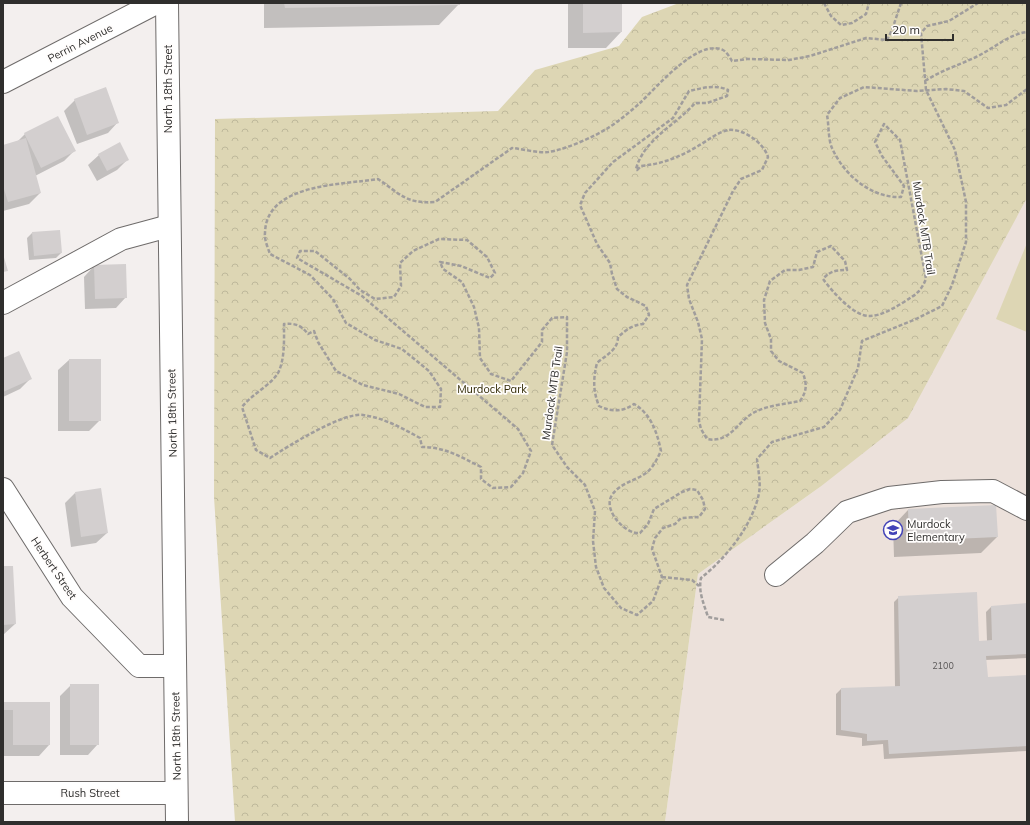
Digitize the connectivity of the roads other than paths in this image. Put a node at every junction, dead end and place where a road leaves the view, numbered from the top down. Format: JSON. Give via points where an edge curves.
{"nodes":[{"id":1,"x":156,"y":3,"type":"edge"},
{"id":2,"x":167,"y":3,"type":"edge"},
{"id":3,"x":3,"y":82,"type":"edge"},
{"id":4,"x":169,"y":226,"type":"junction"},
{"id":5,"x":3,"y":303,"type":"edge"},
{"id":6,"x":3,"y":489,"type":"edge"},
{"id":7,"x":1027,"y":509,"type":"edge"},
{"id":8,"x":776,"y":575,"type":"dead end"},
{"id":9,"x":175,"y":666,"type":"junction"},
{"id":10,"x":3,"y":793,"type":"edge"},
{"id":11,"x":176,"y":793,"type":"junction"},
{"id":12,"x":177,"y":822,"type":"edge"}],
"edges":[{"from":1,"to":3,"type":"main road","name":"Perrin Avenue"},
{"from":2,"to":4,"type":"main road","name":"North 18th Street"},
{"from":4,"to":5,"type":"main road","via":[[121,239]]},
{"from":4,"to":9,"type":"main road","name":"North 18th Street"},
{"from":6,"to":9,"type":"main road","name":"Herbert Street","via":[[77,602],[139,666]]},
{"from":7,"to":8,"type":"main road","via":[[993,491],[942,492],[889,498],[846,512],[815,543]]},
{"from":9,"to":11,"type":"main road","name":"North 18th Street"},
{"from":10,"to":11,"type":"main road","name":"Rush Street"},
{"from":11,"to":12,"type":"main road","name":"North 18th Street"}]}
